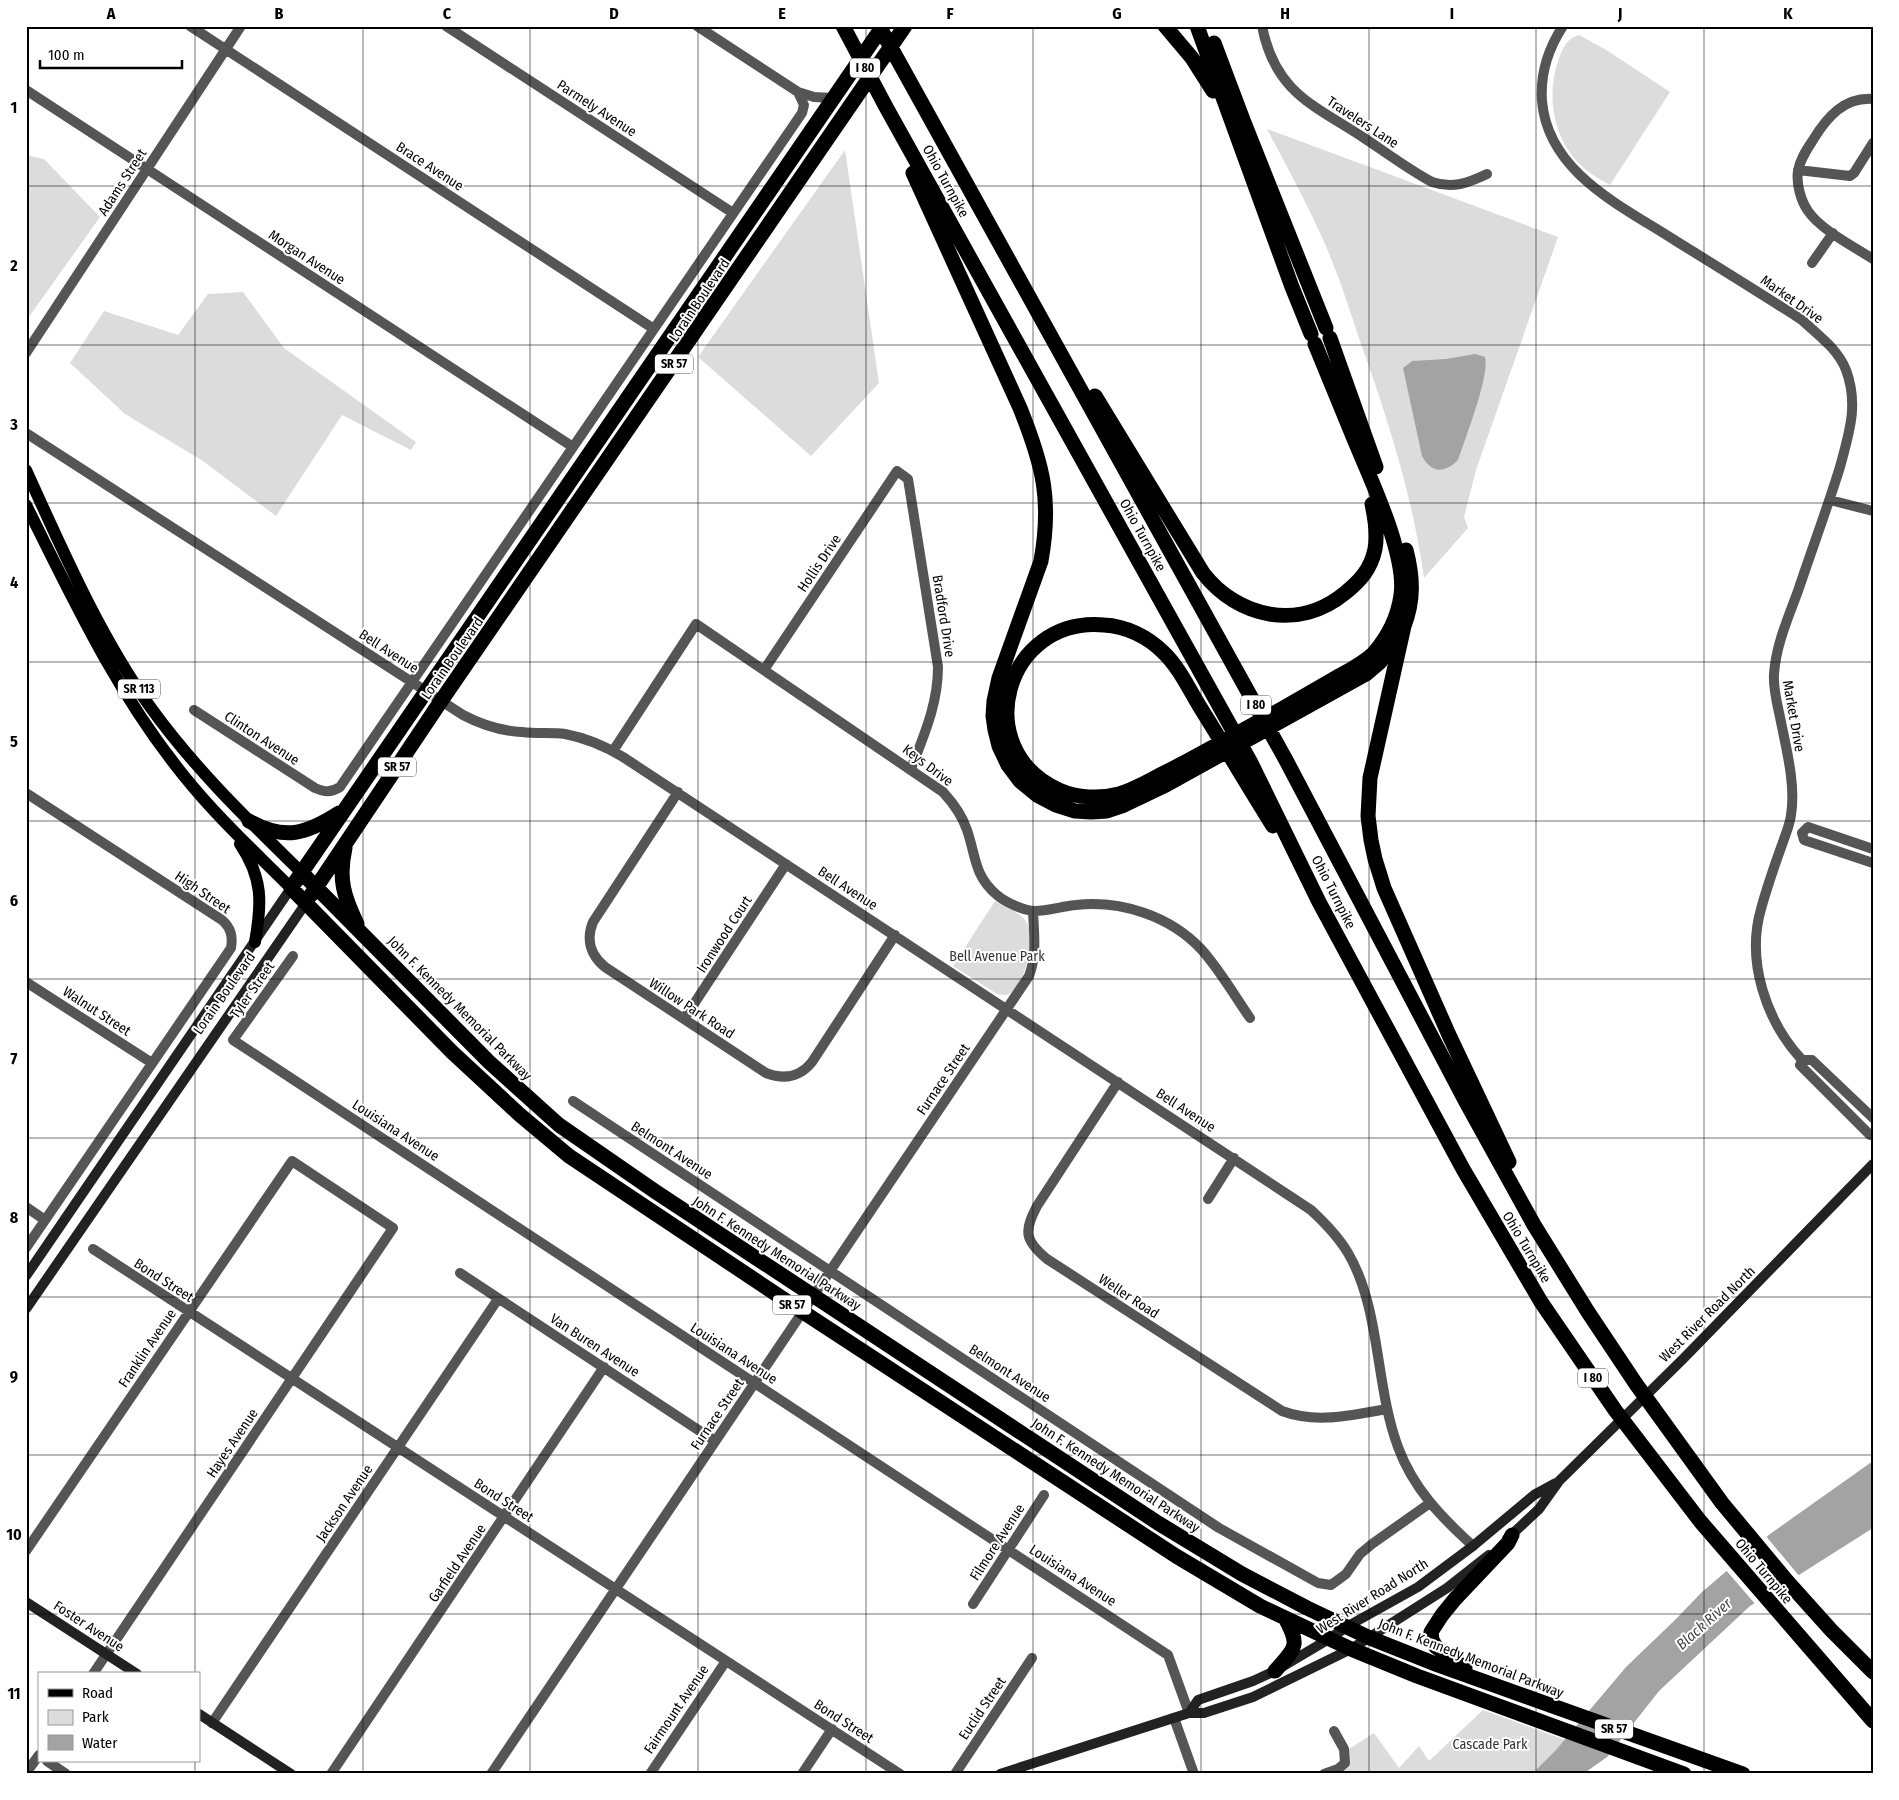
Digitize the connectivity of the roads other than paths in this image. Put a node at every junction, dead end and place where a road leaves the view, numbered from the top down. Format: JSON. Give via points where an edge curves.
{"nodes":[{"id":1,"x":190,"y":26,"type":"edge"},
{"id":2,"x":241,"y":26,"type":"edge"},
{"id":3,"x":446,"y":26,"type":"edge"},
{"id":4,"x":696,"y":26,"type":"edge"},
{"id":5,"x":879,"y":26,"type":"edge"},
{"id":6,"x":883,"y":26,"type":"edge"},
{"id":7,"x":905,"y":26,"type":"edge"},
{"id":8,"x":911,"y":26,"type":"edge"},
{"id":9,"x":1165,"y":26,"type":"edge"},
{"id":10,"x":1197,"y":26,"type":"edge"},
{"id":11,"x":1208,"y":26,"type":"edge"},
{"id":12,"x":1262,"y":26,"type":"edge"},
{"id":13,"x":1563,"y":26,"type":"edge"},
{"id":14,"x":844,"y":28,"type":"edge"},
{"id":15,"x":226,"y":50,"type":"junction"},
{"id":16,"x":883,"y":61,"type":"junction"},
{"id":17,"x":26,"y":90,"type":"edge"},
{"id":18,"x":798,"y":92,"type":"junction"},
{"id":19,"x":833,"y":98,"type":"junction"},
{"id":20,"x":1873,"y":99,"type":"edge"},
{"id":21,"x":886,"y":107,"type":"junction"},
{"id":22,"x":1873,"y":144,"type":"edge"},
{"id":23,"x":1240,"y":147,"type":"junction"},
{"id":24,"x":147,"y":169,"type":"junction"},
{"id":25,"x":1798,"y":170,"type":"junction"},
{"id":26,"x":1488,"y":174,"type":"dead end"},
{"id":27,"x":733,"y":214,"type":"junction"},
{"id":28,"x":1833,"y":233,"type":"junction"},
{"id":29,"x":1003,"y":250,"type":"junction"},
{"id":30,"x":1873,"y":259,"type":"edge"},
{"id":31,"x":1812,"y":263,"type":"dead end"},
{"id":32,"x":654,"y":329,"type":"junction"},
{"id":33,"x":26,"y":353,"type":"edge"},
{"id":34,"x":26,"y":434,"type":"edge"},
{"id":35,"x":574,"y":447,"type":"junction"},
{"id":36,"x":1364,"y":463,"type":"junction"},
{"id":37,"x":26,"y":470,"type":"edge"},
{"id":38,"x":896,"y":471,"type":"joint"},
{"id":39,"x":1830,"y":500,"type":"junction"},
{"id":40,"x":26,"y":505,"type":"edge"},
{"id":41,"x":1873,"y":511,"type":"edge"},
{"id":42,"x":1404,"y":626,"type":"junction"},
{"id":43,"x":764,"y":670,"type":"junction"},
{"id":44,"x":412,"y":683,"type":"junction"},
{"id":45,"x":426,"y":692,"type":"junction"},
{"id":46,"x":442,"y":701,"type":"junction"},
{"id":47,"x":1295,"y":707,"type":"junction"},
{"id":48,"x":194,"y":710,"type":"dead end"},
{"id":49,"x":613,"y":750,"type":"junction"},
{"id":50,"x":1189,"y":766,"type":"junction"},
{"id":51,"x":911,"y":769,"type":"junction"},
{"id":52,"x":315,"y":788,"type":"joint"},
{"id":53,"x":678,"y":792,"type":"junction"},
{"id":54,"x":26,"y":793,"type":"edge"},
{"id":55,"x":345,"y":810,"type":"junction"},
{"id":56,"x":225,"y":821,"type":"junction"},
{"id":57,"x":249,"y":821,"type":"junction"},
{"id":58,"x":1787,"y":828,"type":"junction"},
{"id":59,"x":352,"y":832,"type":"junction"},
{"id":60,"x":1802,"y":833,"type":"junction"},
{"id":61,"x":1873,"y":849,"type":"edge"},
{"id":62,"x":786,"y":864,"type":"junction"},
{"id":63,"x":1873,"y":864,"type":"edge"},
{"id":64,"x":302,"y":873,"type":"junction"},
{"id":65,"x":292,"y":888,"type":"junction"},
{"id":66,"x":316,"y":888,"type":"junction"},
{"id":67,"x":1320,"y":902,"type":"junction"},
{"id":68,"x":306,"y":903,"type":"junction"},
{"id":69,"x":1033,"y":911,"type":"junction"},
{"id":70,"x":362,"y":935,"type":"junction"},
{"id":71,"x":895,"y":935,"type":"junction"},
{"id":72,"x":255,"y":942,"type":"junction"},
{"id":73,"x":292,"y":956,"type":"dead end"},
{"id":74,"x":26,"y":982,"type":"edge"},
{"id":75,"x":1007,"y":1009,"type":"junction"},
{"id":76,"x":1250,"y":1018,"type":"dead end"},
{"id":77,"x":684,"y":1019,"type":"junction"},
{"id":78,"x":233,"y":1040,"type":"joint"},
{"id":79,"x":1802,"y":1060,"type":"junction"},
{"id":80,"x":152,"y":1063,"type":"junction"},
{"id":81,"x":1118,"y":1082,"type":"junction"},
{"id":82,"x":573,"y":1101,"type":"dead end"},
{"id":83,"x":1873,"y":1118,"type":"edge"},
{"id":84,"x":1873,"y":1135,"type":"edge"},
{"id":85,"x":1234,"y":1158,"type":"junction"},
{"id":86,"x":292,"y":1161,"type":"joint"},
{"id":87,"x":1873,"y":1164,"type":"edge"},
{"id":88,"x":1208,"y":1200,"type":"dead end"},
{"id":89,"x":26,"y":1207,"type":"edge"},
{"id":90,"x":45,"y":1220,"type":"junction"},
{"id":91,"x":26,"y":1248,"type":"edge"},
{"id":92,"x":93,"y":1249,"type":"dead end"},
{"id":93,"x":830,"y":1271,"type":"junction"},
{"id":94,"x":460,"y":1273,"type":"dead end"},
{"id":95,"x":26,"y":1276,"type":"edge"},
{"id":96,"x":813,"y":1296,"type":"junction"},
{"id":97,"x":498,"y":1299,"type":"junction"},
{"id":98,"x":26,"y":1309,"type":"edge"},
{"id":99,"x":188,"y":1312,"type":"junction"},
{"id":100,"x":802,"y":1312,"type":"junction"},
{"id":101,"x":1603,"y":1335,"type":"junction"},
{"id":102,"x":604,"y":1368,"type":"junction"},
{"id":103,"x":292,"y":1379,"type":"junction"},
{"id":104,"x":755,"y":1383,"type":"junction"},
{"id":105,"x":1387,"y":1409,"type":"junction"},
{"id":106,"x":715,"y":1441,"type":"junction"},
{"id":107,"x":398,"y":1448,"type":"junction"},
{"id":108,"x":1559,"y":1481,"type":"junction"},
{"id":109,"x":1044,"y":1495,"type":"dead end"},
{"id":110,"x":1430,"y":1503,"type":"junction"},
{"id":111,"x":504,"y":1517,"type":"junction"},
{"id":112,"x":1512,"y":1535,"type":"junction"},
{"id":113,"x":1473,"y":1546,"type":"junction"},
{"id":114,"x":1009,"y":1550,"type":"junction"},
{"id":115,"x":26,"y":1551,"type":"edge"},
{"id":116,"x":616,"y":1589,"type":"junction"},
{"id":117,"x":26,"y":1602,"type":"edge"},
{"id":118,"x":973,"y":1604,"type":"dead end"},
{"id":119,"x":1285,"y":1618,"type":"junction"},
{"id":120,"x":1348,"y":1626,"type":"junction"},
{"id":121,"x":1370,"y":1638,"type":"junction"},
{"id":122,"x":1329,"y":1639,"type":"junction"},
{"id":123,"x":1351,"y":1649,"type":"junction"},
{"id":124,"x":107,"y":1654,"type":"junction"},
{"id":125,"x":1032,"y":1658,"type":"dead end"},
{"id":126,"x":726,"y":1660,"type":"junction"},
{"id":127,"x":1275,"y":1670,"type":"junction"},
{"id":128,"x":94,"y":1672,"type":"edge"},
{"id":129,"x":134,"y":1672,"type":"edge"},
{"id":130,"x":1873,"y":1672,"type":"edge"},
{"id":131,"x":1485,"y":1681,"type":"junction"},
{"id":132,"x":1189,"y":1713,"type":"junction"},
{"id":133,"x":200,"y":1715,"type":"edge"},
{"id":134,"x":1174,"y":1718,"type":"junction"},
{"id":135,"x":1873,"y":1721,"type":"edge"},
{"id":136,"x":212,"y":1723,"type":"junction"},
{"id":137,"x":832,"y":1729,"type":"junction"},
{"id":138,"x":1334,"y":1731,"type":"dead end"},
{"id":139,"x":38,"y":1756,"type":"edge"},
{"id":140,"x":48,"y":1762,"type":"edge"},
{"id":141,"x":26,"y":1774,"type":"edge"},
{"id":142,"x":66,"y":1774,"type":"edge"},
{"id":143,"x":291,"y":1774,"type":"edge"},
{"id":144,"x":331,"y":1774,"type":"edge"},
{"id":145,"x":491,"y":1774,"type":"edge"},
{"id":146,"x":650,"y":1774,"type":"edge"},
{"id":147,"x":802,"y":1774,"type":"edge"},
{"id":148,"x":900,"y":1774,"type":"edge"},
{"id":149,"x":955,"y":1774,"type":"edge"},
{"id":150,"x":1000,"y":1774,"type":"edge"},
{"id":151,"x":1194,"y":1774,"type":"edge"},
{"id":152,"x":1324,"y":1774,"type":"edge"},
{"id":153,"x":1684,"y":1774,"type":"edge"},
{"id":154,"x":1743,"y":1774,"type":"edge"}],
"edges":[{"from":1,"to":15,"type":"street","name":"Brace Avenue"},
{"from":2,"to":15,"type":"street","name":"Adams Street"},
{"from":3,"to":27,"type":"street","name":"Parmely Avenue"},
{"from":4,"to":18,"type":"street"},
{"from":5,"to":29,"type":"highway","name":"Ohio Turnpike","number":"I 80"},
{"from":6,"to":19,"type":"highway","name":"Lorain Boulevard","number":"SR 57"},
{"from":7,"to":16,"type":"highway","name":"Lorain Boulevard","number":"SR 57"},
{"from":8,"to":16,"type":"highway"},
{"from":9,"to":23,"type":"highway","via":[[1205,77]]},
{"from":10,"to":23,"type":"highway"},
{"from":11,"to":42,"type":"highway","via":[[1328,333],[1409,562],[1413,592]]},
{"from":12,"to":26,"type":"street","name":"Travelers Lane","via":[[1282,76],[1302,99],[1432,182],[1458,185]]},
{"from":13,"to":39,"type":"street","name":"Market Drive","via":[[1546,58],[1541,92],[1547,129],[1556,149],[1608,198],[1802,320],[1842,362],[1851,388],[1853,416]]},
{"from":14,"to":21,"type":"highway","name":"Ohio Turnpike","number":"I 80"},
{"from":15,"to":24,"type":"street","name":"Adams Street"},
{"from":15,"to":32,"type":"street","name":"Brace Avenue"},
{"from":16,"to":46,"type":"highway","name":"Lorain Boulevard","number":"SR 57"},
{"from":17,"to":24,"type":"street","name":"Morgan Avenue"},
{"from":18,"to":19,"type":"street"},
{"from":18,"to":27,"type":"street","name":"Lorain Boulevard","via":[[804,104],[802,113]]},
{"from":19,"to":45,"type":"highway","name":"Lorain Boulevard","number":"SR 57"},
{"from":20,"to":25,"type":"street","via":[[1847,103],[1830,116],[1807,148]]},
{"from":21,"to":50,"type":"highway","via":[[1020,408],[1042,471],[1046,504],[1041,561],[999,678],[994,701],[995,730],[1008,765],[1037,795],[1056,805],[1091,812],[1122,806]]},
{"from":21,"to":67,"type":"highway","name":"Ohio Turnpike","number":"I 80","via":[[1251,763]]},
{"from":22,"to":25,"type":"street","via":[[1850,176]]},
{"from":23,"to":36,"type":"highway"},
{"from":24,"to":33,"type":"street","name":"Adams Street"},
{"from":24,"to":35,"type":"street","name":"Morgan Avenue"},
{"from":25,"to":28,"type":"street","via":[[1803,203],[1812,216]]},
{"from":27,"to":32,"type":"street","name":"Lorain Boulevard"},
{"from":28,"to":30,"type":"street"},
{"from":28,"to":31,"type":"street"},
{"from":29,"to":36,"type":"highway","via":[[1058,334],[1203,573],[1212,585],[1236,603],[1264,614],[1304,614],[1330,604],[1364,576],[1375,550],[1376,536]]},
{"from":29,"to":101,"type":"highway","name":"Ohio Turnpike","number":"I 80","via":[[1287,762],[1503,1169]]},
{"from":32,"to":35,"type":"street","name":"Lorain Boulevard"},
{"from":34,"to":44,"type":"street","name":"Bell Avenue"},
{"from":35,"to":44,"type":"street","name":"Lorain Boulevard"},
{"from":36,"to":47,"type":"highway","via":[[1398,556],[1402,583],[1398,610],[1388,634],[1370,656]]},
{"from":37,"to":57,"type":"main road","name":"John F. Kennedy Memorial Parkway","number":"SR 113","via":[[105,635],[131,677],[192,759]]},
{"from":38,"to":43,"type":"street","name":"Hollis Drive"},
{"from":38,"to":51,"type":"street","name":"Bradford Drive","via":[[908,479],[938,667],[933,710]]},
{"from":39,"to":41,"type":"street"},
{"from":39,"to":58,"type":"street","name":"Market Drive","via":[[1777,648],[1774,676],[1777,706],[1791,777],[1791,816]]},
{"from":40,"to":56,"type":"main road","number":"SR 113","via":[[112,672],[163,749]]},
{"from":42,"to":47,"type":"highway","via":[[1380,662],[1366,674]]},
{"from":42,"to":101,"type":"highway","via":[[1370,778],[1368,816],[1375,859],[1384,888],[1508,1160]]},
{"from":43,"to":49,"type":"street","name":"Keys Drive","via":[[696,624]]},
{"from":43,"to":51,"type":"street","name":"Keys Drive"},
{"from":44,"to":45,"type":"street","name":"Bell Avenue"},
{"from":44,"to":52,"type":"street","name":"Lorain Boulevard","via":[[340,787],[328,792]]},
{"from":45,"to":46,"type":"street","name":"Bell Avenue"},
{"from":45,"to":55,"type":"highway","name":"Lorain Boulevard","number":"SR 57"},
{"from":46,"to":49,"type":"street","name":"Bell Avenue","via":[[487,726],[512,732],[566,734]]},
{"from":46,"to":59,"type":"highway","name":"Lorain Boulevard","number":"SR 57"},
{"from":47,"to":50,"type":"highway"},
{"from":48,"to":52,"type":"street","name":"Clinton Avenue"},
{"from":49,"to":53,"type":"street","name":"Bell Avenue"},
{"from":50,"to":67,"type":"highway","via":[[1114,795],[1090,798],[1052,787],[1024,763],[1009,736],[1007,702],[1019,665],[1043,640],[1078,626],[1116,627],[1152,642],[1172,662]]},
{"from":51,"to":69,"type":"street","name":"Keys Drive","via":[[954,804],[968,833],[984,882],[998,896]]},
{"from":53,"to":62,"type":"street","name":"Bell Avenue"},
{"from":53,"to":77,"type":"street","name":"Willow Park Road","via":[[593,922],[589,939],[590,948],[600,963]]},
{"from":54,"to":80,"type":"street","name":"High Street","via":[[222,920],[231,932],[231,948]]},
{"from":55,"to":57,"type":"highway","via":[[312,829],[296,833],[264,829]]},
{"from":55,"to":64,"type":"highway","name":"Lorain Boulevard","number":"SR 57"},
{"from":56,"to":65,"type":"main road","number":"SR 113"},
{"from":56,"to":72,"type":"main road","via":[[254,866],[259,884],[261,903]]},
{"from":57,"to":64,"type":"main road","name":"John F. Kennedy Memorial Parkway","number":"SR 113"},
{"from":58,"to":60,"type":"street"},
{"from":58,"to":79,"type":"street","name":"Market Drive","via":[[1760,911],[1756,948],[1763,993],[1777,1026]]},
{"from":59,"to":66,"type":"highway","name":"Lorain Boulevard"},
{"from":59,"to":70,"type":"highway","number":"SR 57","via":[[345,849],[342,884],[346,902]]},
{"from":60,"to":61,"type":"street","via":[[1808,827]]},
{"from":60,"to":63,"type":"street","via":[[1804,840]]},
{"from":62,"to":71,"type":"street","name":"Bell Avenue"},
{"from":62,"to":77,"type":"street","name":"Ironwood Court"},
{"from":64,"to":65,"type":"highway","name":"Lorain Boulevard","number":"SR 57"},
{"from":64,"to":66,"type":"highway","name":"John F. Kennedy Memorial Parkway","number":"SR 113"},
{"from":65,"to":68,"type":"highway","number":"SR 57"},
{"from":65,"to":72,"type":"street","name":"Lorain Boulevard"},
{"from":66,"to":68,"type":"highway","name":"Lorain Boulevard"},
{"from":66,"to":70,"type":"highway","name":"John F. Kennedy Memorial Parkway","number":"SR 113"},
{"from":67,"to":135,"type":"highway","name":"Ohio Turnpike","number":"I 80","via":[[1463,1169],[1540,1302],[1615,1410],[1700,1521]]},
{"from":68,"to":98,"type":"street","name":"Lorain Boulevard"},
{"from":68,"to":100,"type":"highway","number":"SR 57","via":[[452,1052],[549,1141]]},
{"from":69,"to":75,"type":"street","name":"Furnace Street","via":[[1034,964]]},
{"from":69,"to":76,"type":"street","name":"Keys Drive","via":[[1079,904],[1101,905],[1131,909],[1162,920],[1200,948]]},
{"from":70,"to":96,"type":"highway","name":"John F. Kennedy Memorial Parkway","number":"SR 57","via":[[489,1062],[559,1125]]},
{"from":71,"to":75,"type":"street","name":"Bell Avenue"},
{"from":71,"to":77,"type":"street","name":"Willow Park Road","via":[[812,1062],[793,1076],[784,1078],[766,1073]]},
{"from":72,"to":95,"type":"street","name":"Lorain Boulevard"},
{"from":73,"to":78,"type":"street","name":"Tyler Street"},
{"from":74,"to":80,"type":"street","name":"Walnut Street"},
{"from":75,"to":81,"type":"street","name":"Bell Avenue"},
{"from":75,"to":93,"type":"street","name":"Furnace Street"},
{"from":78,"to":104,"type":"street","name":"Louisiana Avenue"},
{"from":79,"to":83,"type":"street","name":"Market Drive","via":[[1812,1060]]},
{"from":79,"to":84,"type":"street","name":"Market Drive","via":[[1800,1065]]},
{"from":80,"to":90,"type":"street"},
{"from":81,"to":85,"type":"street","name":"Bell Avenue"},
{"from":81,"to":105,"type":"street","name":"Weller Road","via":[[1037,1206],[1029,1222],[1028,1236],[1034,1248],[1282,1411],[1325,1419]]},
{"from":82,"to":93,"type":"street","name":"Belmont Avenue"},
{"from":85,"to":88,"type":"street"},
{"from":85,"to":105,"type":"street","name":"Bell Avenue","via":[[1311,1210],[1348,1253],[1364,1292]]},
{"from":86,"to":99,"type":"street","name":"Franklin Avenue"},
{"from":86,"to":103,"type":"street","name":"Hayes Avenue","via":[[393,1228]]},
{"from":87,"to":108,"type":"street","name":"West River Road North"},
{"from":89,"to":90,"type":"street"},
{"from":90,"to":91,"type":"street"},
{"from":92,"to":99,"type":"street","name":"Bond Street"},
{"from":93,"to":96,"type":"street","name":"Furnace Street"},
{"from":93,"to":110,"type":"street","name":"Belmont Avenue","via":[[1219,1528],[1318,1583],[1331,1584],[1346,1574],[1360,1554]]},
{"from":94,"to":97,"type":"street","name":"Van Buren Avenue"},
{"from":96,"to":100,"type":"street","name":"Furnace Street"},
{"from":96,"to":120,"type":"highway","name":"John F. Kennedy Memorial Parkway","number":"SR 57","via":[[1215,1559],[1266,1588]]},
{"from":97,"to":102,"type":"street","name":"Van Buren Avenue"},
{"from":97,"to":107,"type":"street","name":"Jackson Avenue"},
{"from":99,"to":103,"type":"street","name":"Bond Street"},
{"from":99,"to":115,"type":"street","name":"Franklin Avenue"},
{"from":100,"to":104,"type":"street","name":"Furnace Street"},
{"from":100,"to":119,"type":"highway","number":"SR 57","via":[[1176,1556]]},
{"from":101,"to":130,"type":"highway","name":"Ohio Turnpike","number":"I 80","via":[[1722,1503],[1787,1581]]},
{"from":102,"to":106,"type":"street","name":"Van Buren Avenue"},
{"from":102,"to":111,"type":"street","name":"Garfield Avenue"},
{"from":103,"to":107,"type":"street","name":"Bond Street"},
{"from":103,"to":124,"type":"street","name":"Hayes Avenue"},
{"from":104,"to":106,"type":"street","name":"Furnace Street"},
{"from":104,"to":114,"type":"street","name":"Louisiana Avenue"},
{"from":105,"to":110,"type":"street","name":"Bell Avenue","via":[[1405,1464]]},
{"from":106,"to":116,"type":"street","name":"Furnace Street"},
{"from":107,"to":111,"type":"street","name":"Bond Street"},
{"from":107,"to":136,"type":"street","name":"Jackson Avenue"},
{"from":108,"to":112,"type":"street","name":"West River Road North","via":[[1539,1509]]},
{"from":108,"to":113,"type":"street","name":"West River Road North","via":[[1534,1495]]},
{"from":109,"to":114,"type":"street","name":"Filmore Avenue"},
{"from":110,"to":113,"type":"street","name":"Bell Avenue"},
{"from":111,"to":116,"type":"street","name":"Bond Street"},
{"from":111,"to":144,"type":"street","name":"Garfield Avenue"},
{"from":112,"to":121,"type":"street","name":"West River Road North","via":[[1447,1588]]},
{"from":112,"to":131,"type":"highway","via":[[1431,1632],[1436,1647]]},
{"from":113,"to":120,"type":"street","name":"West River Road North","via":[[1418,1586]]},
{"from":114,"to":118,"type":"street","name":"Filmore Avenue"},
{"from":114,"to":132,"type":"street","name":"Louisiana Avenue","via":[[1168,1655]]},
{"from":116,"to":126,"type":"street","name":"Bond Street"},
{"from":116,"to":145,"type":"street","name":"Furnace Street"},
{"from":117,"to":124,"type":"street","name":"Foster Avenue"},
{"from":119,"to":122,"type":"highway","number":"SR 57"},
{"from":119,"to":127,"type":"highway","via":[[1294,1635],[1294,1649]]},
{"from":120,"to":121,"type":"highway","name":"John F. Kennedy Memorial Parkway","number":"SR 57"},
{"from":120,"to":122,"type":"street","name":"West River Road North"},
{"from":121,"to":123,"type":"street","name":"West River Road North"},
{"from":121,"to":131,"type":"highway","name":"John F. Kennedy Memorial Parkway","number":"SR 57"},
{"from":122,"to":123,"type":"highway","number":"SR 57"},
{"from":122,"to":127,"type":"street","name":"West River Road North"},
{"from":123,"to":132,"type":"street","name":"West River Road North","via":[[1253,1697],[1204,1713]]},
{"from":123,"to":153,"type":"highway","number":"SR 57"},
{"from":124,"to":128,"type":"street","name":"Hayes Avenue"},
{"from":124,"to":129,"type":"street","name":"Foster Avenue"},
{"from":125,"to":149,"type":"street","name":"Euclid Street"},
{"from":126,"to":137,"type":"street","name":"Bond Street"},
{"from":126,"to":146,"type":"street","name":"Fairmount Avenue"},
{"from":127,"to":132,"type":"street","name":"West River Road North","via":[[1198,1700]]},
{"from":131,"to":154,"type":"highway","name":"John F. Kennedy Memorial Parkway","number":"SR 57"},
{"from":132,"to":134,"type":"street","name":"West River Road North"},
{"from":133,"to":136,"type":"street"},
{"from":134,"to":150,"type":"street","name":"West River Road North"},
{"from":134,"to":151,"type":"street"},
{"from":136,"to":143,"type":"street"},
{"from":137,"to":147,"type":"street"},
{"from":137,"to":148,"type":"street","name":"Bond Street"},
{"from":138,"to":152,"type":"street","via":[[1344,1749],[1345,1763],[1338,1770]]},
{"from":139,"to":141,"type":"street"},
{"from":140,"to":142,"type":"street"}]}
